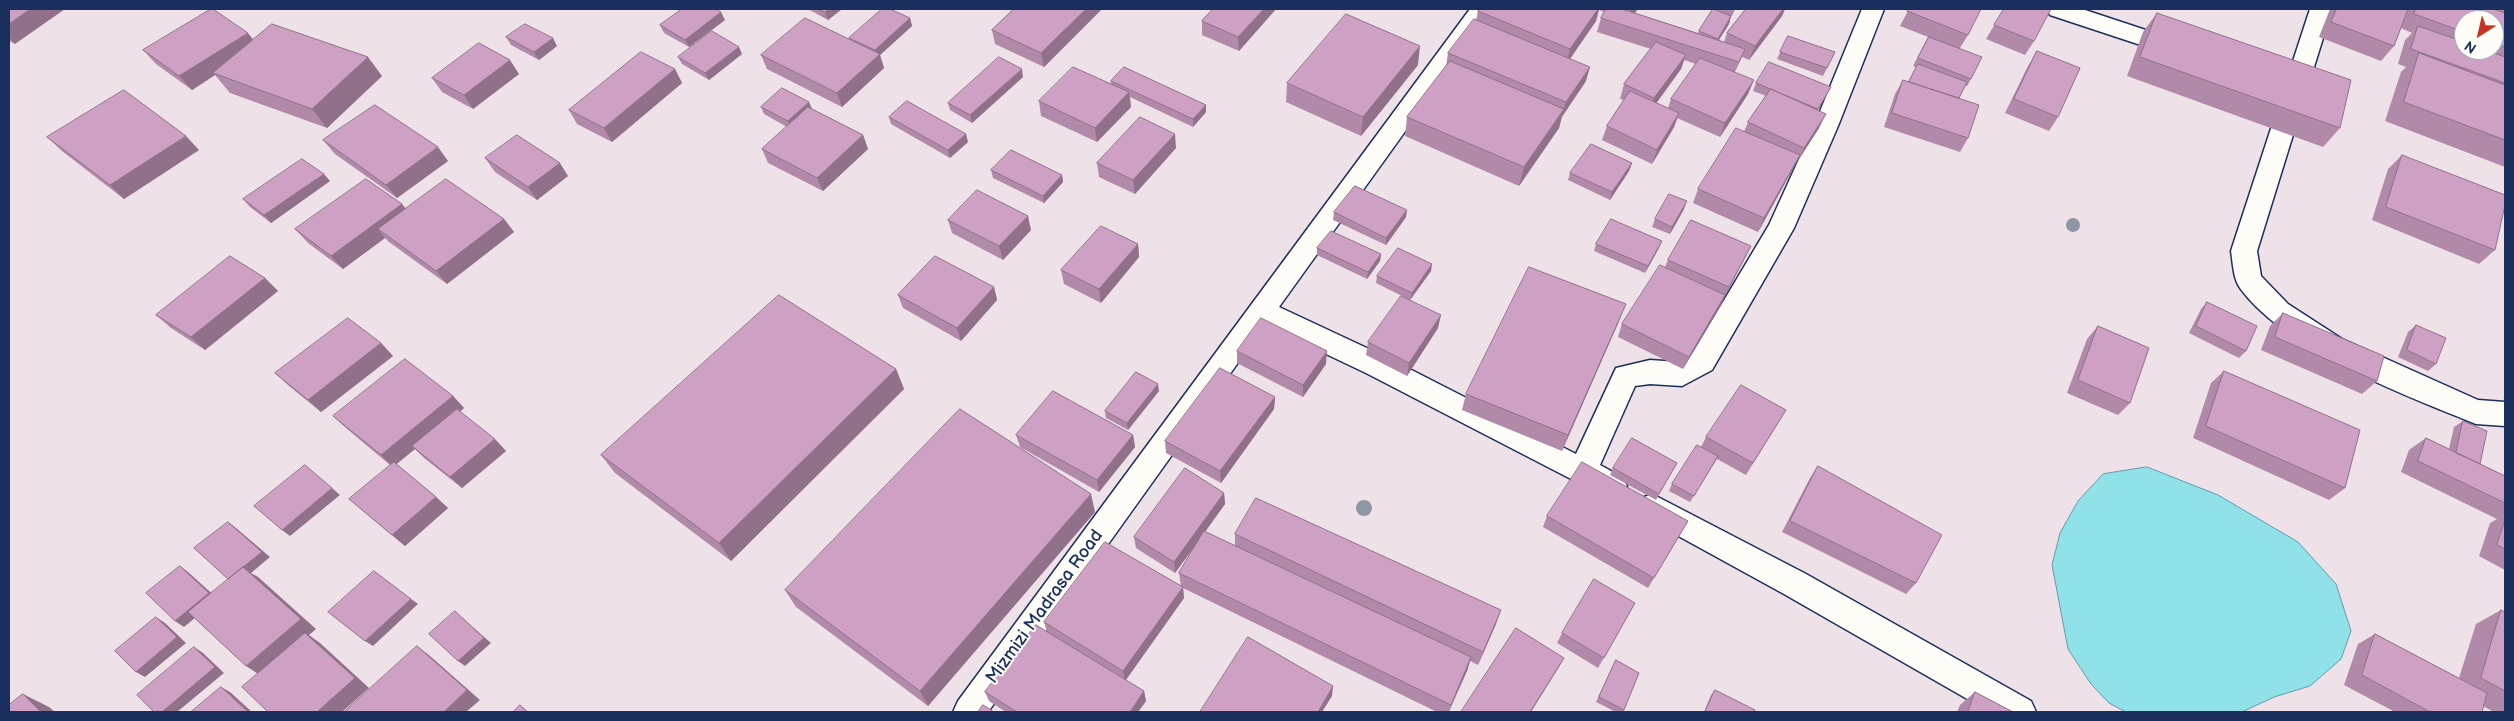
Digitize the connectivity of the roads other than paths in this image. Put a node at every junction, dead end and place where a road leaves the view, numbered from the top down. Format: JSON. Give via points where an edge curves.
{"nodes":[{"id":1,"x":1482,"y":9,"type":"edge"},
{"id":2,"x":1873,"y":9,"type":"edge"},
{"id":3,"x":2058,"y":9,"type":"edge"},
{"id":4,"x":2321,"y":9,"type":"edge"},
{"id":5,"x":2194,"y":54,"type":"edge"},
{"id":6,"x":1261,"y":311,"type":"junction"},
{"id":7,"x":2505,"y":414,"type":"edge"},
{"id":8,"x":1583,"y":470,"type":"junction"},
{"id":9,"x":969,"y":712,"type":"edge"},
{"id":10,"x":2020,"y":712,"type":"edge"}],
"edges":[{"from":1,"to":6,"type":"street","name":"Mizmizi Madrasa Road"},
{"from":2,"to":8,"type":"street","via":[[1781,228],[1721,333],[1702,362],[1682,374],[1650,372],[1626,376],[1614,396]]},
{"from":3,"to":5,"type":"street"},
{"from":4,"to":7,"type":"street","via":[[2285,87],[2244,251],[2249,280],[2280,312],[2332,347],[2476,412]]},
{"from":6,"to":8,"type":"street"},
{"from":6,"to":9,"type":"street","name":"Mizmizi Madrasa Road"},
{"from":8,"to":10,"type":"street","via":[[1795,584]]}]}
